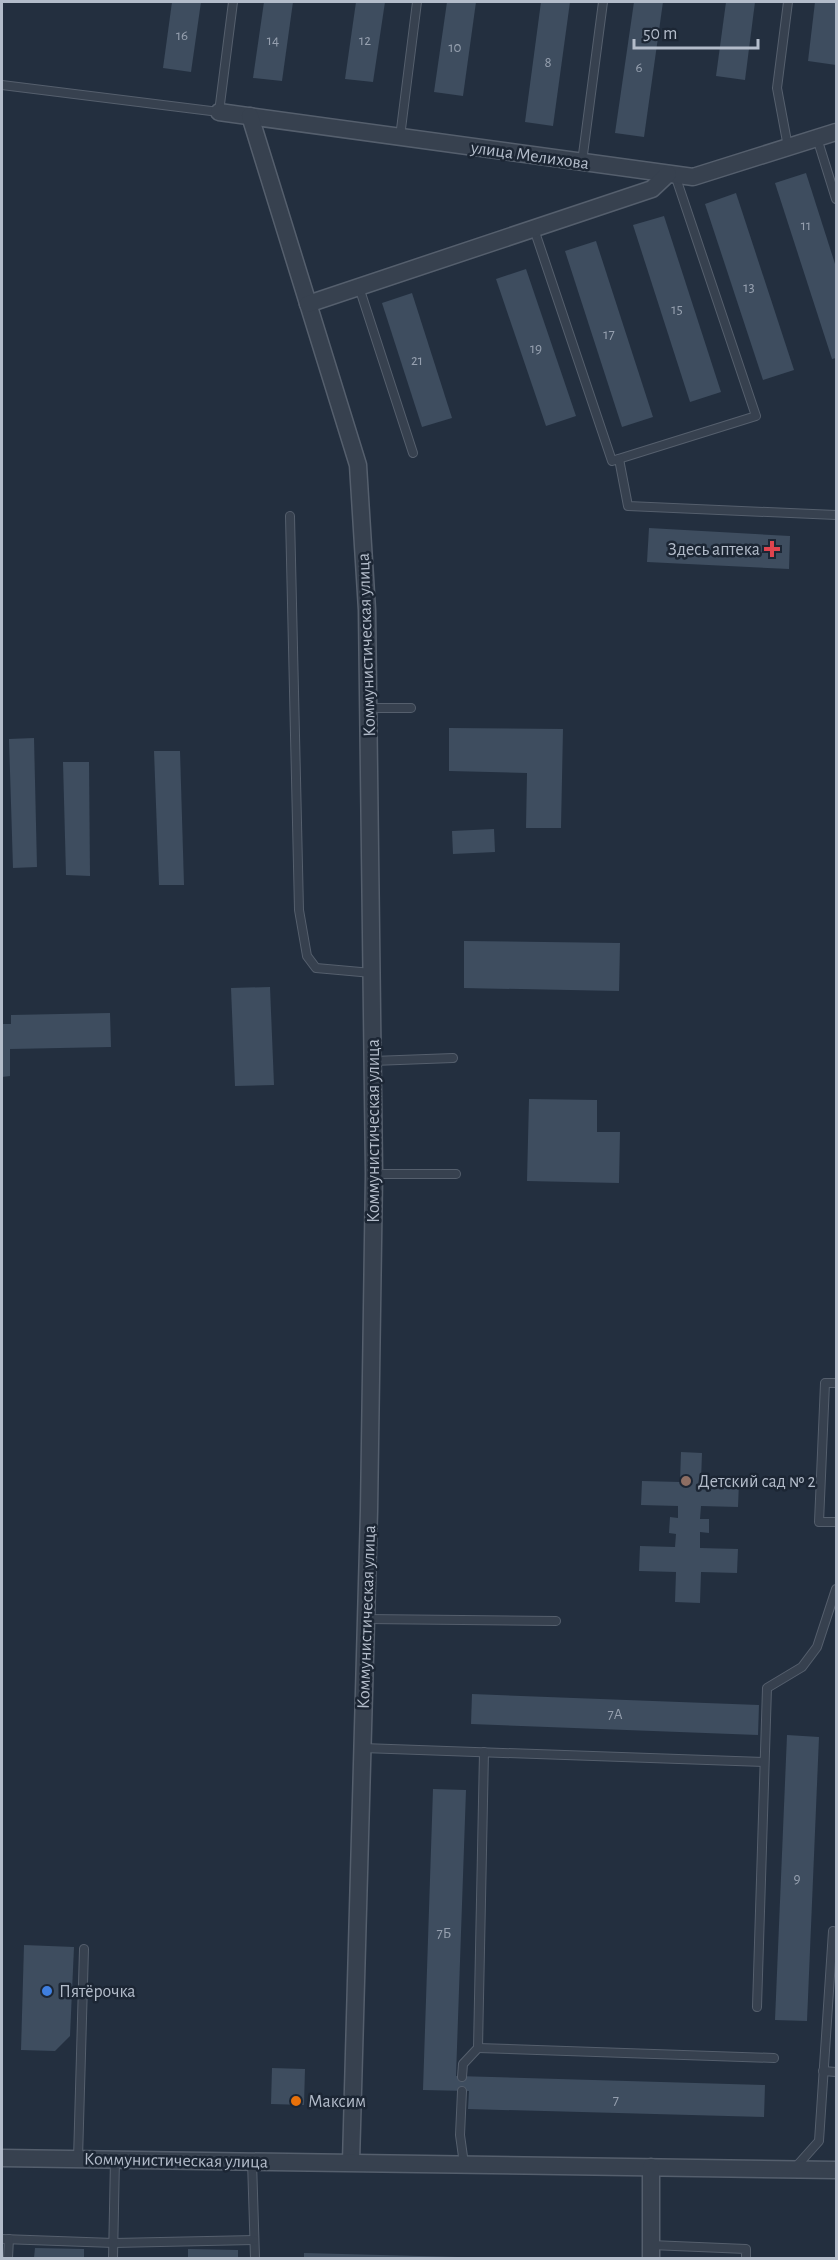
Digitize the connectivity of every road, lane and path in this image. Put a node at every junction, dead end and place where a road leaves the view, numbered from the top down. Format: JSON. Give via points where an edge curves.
{"nodes":[{"id":1,"x":233,"y":2,"type":"edge"},
{"id":2,"x":417,"y":2,"type":"edge"},
{"id":3,"x":603,"y":2,"type":"edge"},
{"id":4,"x":788,"y":2,"type":"edge"},
{"id":5,"x":2,"y":85,"type":"edge"},
{"id":6,"x":219,"y":112,"type":"junction"},
{"id":7,"x":250,"y":116,"type":"junction"},
{"id":8,"x":837,"y":132,"type":"edge"},
{"id":9,"x":399,"y":137,"type":"junction"},
{"id":10,"x":817,"y":138,"type":"junction"},
{"id":11,"x":788,"y":147,"type":"junction"},
{"id":12,"x":582,"y":162,"type":"junction"},
{"id":13,"x":672,"y":174,"type":"junction"},
{"id":14,"x":837,"y":199,"type":"edge"},
{"id":15,"x":534,"y":229,"type":"junction"},
{"id":16,"x":359,"y":287,"type":"junction"},
{"id":17,"x":308,"y":304,"type":"junction"},
{"id":18,"x":413,"y":453,"type":"dead end"},
{"id":19,"x":619,"y":459,"type":"junction"},
{"id":20,"x":837,"y":515,"type":"edge"},
{"id":21,"x":290,"y":516,"type":"dead end"},
{"id":22,"x":368,"y":708,"type":"junction"},
{"id":23,"x":411,"y":708,"type":"dead end"},
{"id":24,"x":372,"y":973,"type":"junction"},
{"id":25,"x":453,"y":1058,"type":"dead end"},
{"id":26,"x":373,"y":1061,"type":"junction"},
{"id":27,"x":374,"y":1174,"type":"junction"},
{"id":28,"x":456,"y":1174,"type":"dead end"},
{"id":29,"x":837,"y":1383,"type":"edge"},
{"id":30,"x":837,"y":1522,"type":"edge"},
{"id":31,"x":837,"y":1589,"type":"edge"},
{"id":32,"x":366,"y":1619,"type":"junction"},
{"id":33,"x":556,"y":1621,"type":"dead end"},
{"id":34,"x":363,"y":1748,"type":"junction"},
{"id":35,"x":484,"y":1752,"type":"junction"},
{"id":36,"x":764,"y":1762,"type":"junction"},
{"id":37,"x":837,"y":1932,"type":"edge"},
{"id":38,"x":84,"y":1949,"type":"dead end"},
{"id":39,"x":758,"y":2007,"type":"dead end"},
{"id":40,"x":478,"y":2048,"type":"junction"},
{"id":41,"x":774,"y":2058,"type":"dead end"},
{"id":42,"x":823,"y":2071,"type":"junction"},
{"id":43,"x":837,"y":2072,"type":"edge"},
{"id":44,"x":462,"y":2077,"type":"dead end"},
{"id":45,"x":462,"y":2091,"type":"dead end"},
{"id":46,"x":2,"y":2158,"type":"edge"},
{"id":47,"x":78,"y":2159,"type":"junction"},
{"id":48,"x":115,"y":2159,"type":"junction"},
{"id":49,"x":252,"y":2161,"type":"junction"},
{"id":50,"x":351,"y":2162,"type":"junction"},
{"id":51,"x":464,"y":2164,"type":"junction"},
{"id":52,"x":651,"y":2167,"type":"junction"},
{"id":53,"x":794,"y":2169,"type":"junction"},
{"id":54,"x":837,"y":2169,"type":"edge"},
{"id":55,"x":5,"y":2239,"type":"edge"},
{"id":56,"x":254,"y":2240,"type":"junction"},
{"id":57,"x":114,"y":2243,"type":"junction"},
{"id":58,"x":651,"y":2252,"type":"edge"},
{"id":59,"x":8,"y":2259,"type":"edge"},
{"id":60,"x":113,"y":2259,"type":"edge"},
{"id":61,"x":255,"y":2259,"type":"edge"},
{"id":62,"x":746,"y":2259,"type":"edge"}],
"edges":[{"from":1,"to":6,"type":"lane"},
{"from":2,"to":9,"type":"lane"},
{"from":3,"to":12,"type":"lane"},
{"from":4,"to":11,"type":"lane","via":[[777,88]]},
{"from":5,"to":6,"type":"lane"},
{"from":6,"to":7,"type":"street","name":"улица Мелихова"},
{"from":7,"to":9,"type":"street","name":"улица Мелихова"},
{"from":7,"to":17,"type":"street","name":"Коммунистическая улица"},
{"from":8,"to":10,"type":"street","name":"улица Мелихова"},
{"from":9,"to":12,"type":"street","name":"улица Мелихова"},
{"from":10,"to":11,"type":"street","name":"улица Мелихова"},
{"from":10,"to":14,"type":"lane"},
{"from":11,"to":13,"type":"street","name":"улица Мелихова","via":[[693,177]]},
{"from":12,"to":13,"type":"street","name":"улица Мелихова"},
{"from":13,"to":15,"type":"street","via":[[652,189]]},
{"from":13,"to":19,"type":"lane","via":[[756,416]]},
{"from":15,"to":16,"type":"street"},
{"from":15,"to":19,"type":"lane","via":[[612,461]]},
{"from":16,"to":17,"type":"street"},
{"from":16,"to":18,"type":"lane"},
{"from":17,"to":22,"type":"street","name":"Коммунистическая улица","via":[[358,465],[367,610]]},
{"from":19,"to":20,"type":"lane","via":[[628,506]]},
{"from":21,"to":24,"type":"lane","via":[[299,910],[307,956],[316,968]]},
{"from":22,"to":23,"type":"lane"},
{"from":22,"to":24,"type":"street","name":"Коммунистическая улица"},
{"from":24,"to":26,"type":"street","name":"Коммунистическая улица"},
{"from":25,"to":26,"type":"lane"},
{"from":26,"to":27,"type":"street","name":"Коммунистическая улица"},
{"from":27,"to":28,"type":"lane"},
{"from":27,"to":32,"type":"street","name":"Коммунистическая улица"},
{"from":29,"to":30,"type":"lane","via":[[825,1383],[819,1522]]},
{"from":31,"to":36,"type":"lane","via":[[817,1647],[802,1667],[767,1688]]},
{"from":32,"to":33,"type":"lane"},
{"from":32,"to":34,"type":"street","name":"Коммунистическая улица"},
{"from":34,"to":35,"type":"lane"},
{"from":34,"to":50,"type":"street","name":"Коммунистическая улица"},
{"from":35,"to":36,"type":"lane"},
{"from":35,"to":40,"type":"lane"},
{"from":36,"to":39,"type":"lane"},
{"from":37,"to":42,"type":"lane","via":[[833,1932]]},
{"from":38,"to":47,"type":"lane"},
{"from":40,"to":41,"type":"lane"},
{"from":40,"to":44,"type":"lane","via":[[463,2064]]},
{"from":42,"to":43,"type":"lane"},
{"from":42,"to":53,"type":"lane","via":[[819,2141]]},
{"from":45,"to":51,"type":"lane","via":[[460,2135]]},
{"from":46,"to":47,"type":"street","name":"Коммунистическая улица"},
{"from":47,"to":48,"type":"street","name":"Коммунистическая улица"},
{"from":48,"to":49,"type":"street","name":"Коммунистическая улица"},
{"from":48,"to":57,"type":"lane"},
{"from":49,"to":50,"type":"street","name":"Коммунистическая улица"},
{"from":49,"to":56,"type":"lane"},
{"from":50,"to":51,"type":"street","name":"Коммунистическая улица"},
{"from":51,"to":52,"type":"street","name":"Коммунистическая улица"},
{"from":52,"to":53,"type":"street","name":"Коммунистическая улица"},
{"from":52,"to":58,"type":"street"},
{"from":53,"to":54,"type":"street","name":"Коммунистическая улица"},
{"from":55,"to":57,"type":"lane"},
{"from":55,"to":59,"type":"lane"},
{"from":56,"to":57,"type":"lane"},
{"from":56,"to":61,"type":"lane"},
{"from":57,"to":60,"type":"lane"},
{"from":58,"to":62,"type":"lane","via":[[746,2250]]}]}
